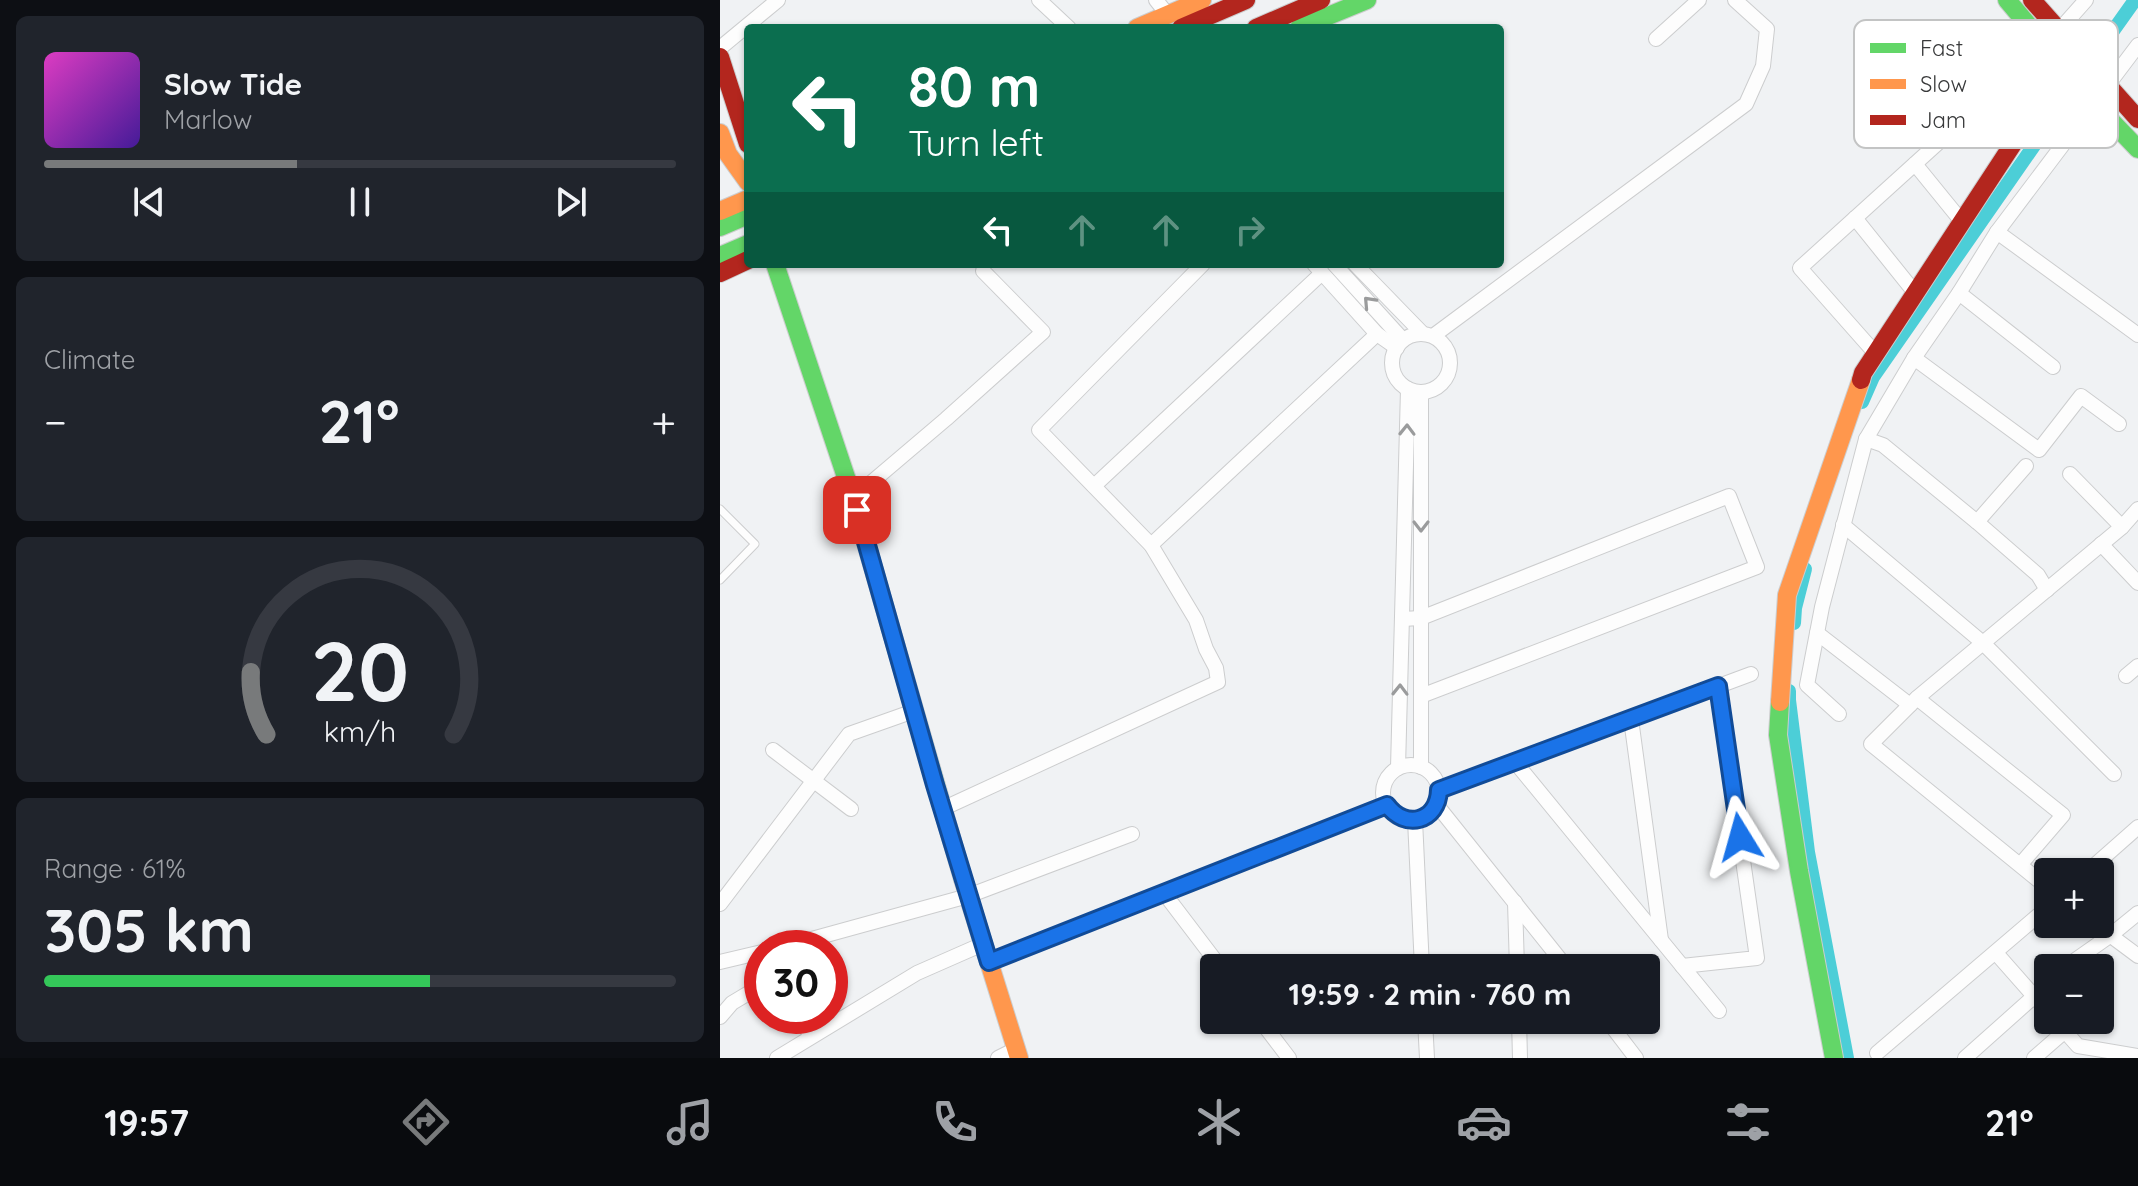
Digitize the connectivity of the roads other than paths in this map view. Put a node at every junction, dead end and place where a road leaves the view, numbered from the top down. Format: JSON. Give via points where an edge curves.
{"nodes":[{"id":1,"x":778,"y":0,"type":"edge"},
{"id":2,"x":1039,"y":0,"type":"edge"},
{"id":3,"x":1202,"y":0,"type":"edge"},
{"id":4,"x":1246,"y":0,"type":"edge"},
{"id":5,"x":1321,"y":0,"type":"edge"},
{"id":6,"x":1367,"y":0,"type":"edge"},
{"id":7,"x":1699,"y":0,"type":"edge"},
{"id":8,"x":1735,"y":0,"type":"edge"},
{"id":9,"x":2007,"y":0,"type":"edge"},
{"id":10,"x":2032,"y":0,"type":"edge"},
{"id":11,"x":2086,"y":0,"type":"edge"},
{"id":12,"x":1162,"y":7,"type":"edge"},
{"id":13,"x":2024,"y":20,"type":"edge"},
{"id":14,"x":2050,"y":20,"type":"edge"},
{"id":15,"x":2069,"y":20,"type":"edge"},
{"id":16,"x":749,"y":24,"type":"edge"},
{"id":17,"x":1065,"y":24,"type":"edge"},
{"id":18,"x":1142,"y":24,"type":"edge"},
{"id":19,"x":1190,"y":24,"type":"edge"},
{"id":20,"x":1265,"y":24,"type":"edge"},
{"id":21,"x":1309,"y":24,"type":"edge"},
{"id":22,"x":744,"y":28,"type":"edge"},
{"id":23,"x":1656,"y":39,"type":"dead end"},
{"id":24,"x":2138,"y":45,"type":"edge"},
{"id":25,"x":720,"y":48,"type":"edge"},
{"id":26,"x":720,"y":57,"type":"edge"},
{"id":27,"x":2118,"y":73,"type":"edge"},
{"id":28,"x":2118,"y":96,"type":"edge"},
{"id":29,"x":2138,"y":119,"type":"edge"},
{"id":30,"x":2118,"y":128,"type":"edge"},
{"id":31,"x":744,"y":132,"type":"edge"},
{"id":32,"x":720,"y":133,"type":"edge"},
{"id":33,"x":1933,"y":148,"type":"edge"},
{"id":34,"x":2011,"y":148,"type":"edge"},
{"id":35,"x":2060,"y":148,"type":"edge"},
{"id":36,"x":2138,"y":149,"type":"edge"},
{"id":37,"x":1915,"y":164,"type":"junction"},
{"id":38,"x":744,"y":176,"type":"edge"},
{"id":39,"x":744,"y":201,"type":"edge"},
{"id":40,"x":720,"y":211,"type":"edge"},
{"id":41,"x":744,"y":217,"type":"edge"},
{"id":42,"x":1855,"y":218,"type":"junction"},
{"id":43,"x":1963,"y":223,"type":"junction"},
{"id":44,"x":720,"y":227,"type":"edge"},
{"id":45,"x":1997,"y":232,"type":"junction"},
{"id":46,"x":744,"y":246,"type":"edge"},
{"id":47,"x":720,"y":256,"type":"edge"},
{"id":48,"x":744,"y":262,"type":"edge"},
{"id":49,"x":776,"y":268,"type":"edge"},
{"id":50,"x":1199,"y":268,"type":"edge"},
{"id":51,"x":1322,"y":268,"type":"edge"},
{"id":52,"x":1324,"y":268,"type":"edge"},
{"id":53,"x":1324,"y":268,"type":"edge"},
{"id":54,"x":1359,"y":268,"type":"edge"},
{"id":55,"x":983,"y":271,"type":"dead end"},
{"id":56,"x":720,"y":273,"type":"edge"},
{"id":57,"x":1959,"y":293,"type":"junction"},
{"id":58,"x":1916,"y":294,"type":"junction"},
{"id":59,"x":1377,"y":334,"type":"junction"},
{"id":60,"x":1428,"y":335,"type":"junction"},
{"id":61,"x":2138,"y":335,"type":"edge"},
{"id":62,"x":1400,"y":344,"type":"junction"},
{"id":63,"x":1876,"y":354,"type":"junction"},
{"id":64,"x":1914,"y":358,"type":"junction"},
{"id":65,"x":2053,"y":367,"type":"dead end"},
{"id":66,"x":1415,"y":390,"type":"junction"},
{"id":67,"x":2119,"y":424,"type":"dead end"},
{"id":68,"x":1866,"y":439,"type":"junction"},
{"id":69,"x":2026,"y":466,"type":"dead end"},
{"id":70,"x":2070,"y":474,"type":"dead end"},
{"id":71,"x":1094,"y":486,"type":"junction"},
{"id":72,"x":1405,"y":494,"type":"junction"},
{"id":73,"x":1421,"y":494,"type":"junction"},
{"id":74,"x":853,"y":498,"type":"junction"},
{"id":75,"x":720,"y":509,"type":"edge"},
{"id":76,"x":2138,"y":509,"type":"edge"},
{"id":77,"x":1977,"y":522,"type":"junction"},
{"id":78,"x":1843,"y":525,"type":"junction"},
{"id":79,"x":2122,"y":527,"type":"junction"},
{"id":80,"x":2101,"y":544,"type":"junction"},
{"id":81,"x":1151,"y":545,"type":"junction"},
{"id":82,"x":1404,"y":562,"type":"junction"},
{"id":83,"x":1421,"y":563,"type":"junction"},
{"id":84,"x":720,"y":580,"type":"edge"},
{"id":85,"x":2138,"y":583,"type":"edge"},
{"id":86,"x":2047,"y":590,"type":"junction"},
{"id":87,"x":1421,"y":618,"type":"junction"},
{"id":88,"x":1402,"y":619,"type":"junction"},
{"id":89,"x":1817,"y":633,"type":"junction"},
{"id":90,"x":1983,"y":643,"type":"junction"},
{"id":91,"x":1751,"y":674,"type":"dead end"},
{"id":92,"x":1718,"y":686,"type":"junction"},
{"id":93,"x":1421,"y":696,"type":"junction"},
{"id":94,"x":1913,"y":702,"type":"junction"},
{"id":95,"x":914,"y":711,"type":"junction"},
{"id":96,"x":1839,"y":714,"type":"dead end"},
{"id":97,"x":1631,"y":719,"type":"junction"},
{"id":98,"x":1421,"y":731,"type":"junction"},
{"id":99,"x":1399,"y":732,"type":"junction"},
{"id":100,"x":773,"y":750,"type":"dead end"},
{"id":101,"x":1515,"y":762,"type":"junction"},
{"id":102,"x":1421,"y":767,"type":"junction"},
{"id":103,"x":1398,"y":768,"type":"junction"},
{"id":104,"x":2114,"y":774,"type":"dead end"},
{"id":105,"x":815,"y":781,"type":"junction"},
{"id":106,"x":1438,"y":797,"type":"junction"},
{"id":107,"x":1387,"y":805,"type":"junction"},
{"id":108,"x":851,"y":809,"type":"dead end"},
{"id":109,"x":942,"y":809,"type":"junction"},
{"id":110,"x":1415,"y":820,"type":"junction"},
{"id":111,"x":2138,"y":827,"type":"edge"},
{"id":112,"x":1132,"y":834,"type":"dead end"},
{"id":113,"x":2103,"y":858,"type":"edge"},
{"id":114,"x":2020,"y":865,"type":"junction"},
{"id":115,"x":2034,"y":876,"type":"edge"},
{"id":116,"x":1164,"y":893,"type":"junction"},
{"id":117,"x":968,"y":896,"type":"junction"},
{"id":118,"x":1515,"y":902,"type":"junction"},
{"id":119,"x":720,"y":904,"type":"edge"},
{"id":120,"x":2138,"y":913,"type":"edge"},
{"id":121,"x":2034,"y":919,"type":"edge"},
{"id":122,"x":844,"y":930,"type":"edge"},
{"id":123,"x":2114,"y":933,"type":"edge"},
{"id":124,"x":2114,"y":937,"type":"edge"},
{"id":125,"x":2107,"y":938,"type":"edge"},
{"id":126,"x":1661,"y":940,"type":"junction"},
{"id":127,"x":986,"y":953,"type":"junction"},
{"id":128,"x":1996,"y":953,"type":"junction"},
{"id":129,"x":1210,"y":954,"type":"edge"},
{"id":130,"x":1421,"y":954,"type":"edge"},
{"id":131,"x":1517,"y":954,"type":"edge"},
{"id":132,"x":1556,"y":954,"type":"edge"},
{"id":133,"x":2084,"y":954,"type":"edge"},
{"id":134,"x":744,"y":956,"type":"edge"},
{"id":135,"x":2138,"y":956,"type":"edge"},
{"id":136,"x":720,"y":962,"type":"edge"},
{"id":137,"x":1682,"y":966,"type":"junction"},
{"id":138,"x":744,"y":996,"type":"edge"},
{"id":139,"x":2034,"y":996,"type":"edge"},
{"id":140,"x":2034,"y":998,"type":"edge"},
{"id":141,"x":1719,"y":1011,"type":"dead end"},
{"id":142,"x":720,"y":1017,"type":"edge"},
{"id":143,"x":1271,"y":1034,"type":"edge"},
{"id":144,"x":1426,"y":1034,"type":"edge"},
{"id":145,"x":1519,"y":1034,"type":"edge"},
{"id":146,"x":1618,"y":1034,"type":"edge"},
{"id":147,"x":2053,"y":1034,"type":"edge"},
{"id":148,"x":2066,"y":1034,"type":"edge"},
{"id":149,"x":811,"y":1036,"type":"joint"},
{"id":150,"x":2078,"y":1052,"type":"edge"},
{"id":151,"x":1017,"y":1053,"type":"edge"},
{"id":152,"x":1877,"y":1053,"type":"dead end"},
{"id":153,"x":2138,"y":1056,"type":"edge"},
{"id":154,"x":777,"y":1058,"type":"edge"},
{"id":155,"x":998,"y":1058,"type":"edge"},
{"id":156,"x":1289,"y":1058,"type":"edge"},
{"id":157,"x":1427,"y":1058,"type":"edge"},
{"id":158,"x":1520,"y":1058,"type":"edge"},
{"id":159,"x":1636,"y":1058,"type":"edge"},
{"id":160,"x":1834,"y":1058,"type":"edge"},
{"id":161,"x":1965,"y":1058,"type":"edge"},
{"id":162,"x":2034,"y":1058,"type":"edge"}],
"edges":[{"from":1,"to":16,"type":"street"},
{"from":2,"to":17,"type":"street"},
{"from":3,"to":12,"type":"main road"},
{"from":4,"to":19,"type":"main road"},
{"from":5,"to":20,"type":"main road"},
{"from":6,"to":21,"type":"main road"},
{"from":7,"to":23,"type":"street"},
{"from":8,"to":60,"type":"street","via":[[1767,29],[1763,66],[1746,104]]},
{"from":9,"to":13,"type":"main road"},
{"from":10,"to":14,"type":"main road"},
{"from":11,"to":15,"type":"street"},
{"from":12,"to":18,"type":"main road"},
{"from":22,"to":25,"type":"street"},
{"from":24,"to":27,"type":"street"},
{"from":26,"to":31,"type":"main road"},
{"from":28,"to":29,"type":"main road"},
{"from":30,"to":36,"type":"main road"},
{"from":32,"to":38,"type":"main road"},
{"from":33,"to":37,"type":"street"},
{"from":34,"to":43,"type":"main road"},
{"from":35,"to":45,"type":"street"},
{"from":37,"to":42,"type":"street"},
{"from":37,"to":43,"type":"street"},
{"from":39,"to":40,"type":"main road"},
{"from":41,"to":44,"type":"main road"},
{"from":42,"to":58,"type":"street"},
{"from":42,"to":63,"type":"street","via":[[1800,268]]},
{"from":43,"to":58,"type":"main road"},
{"from":45,"to":57,"type":"street"},
{"from":45,"to":61,"type":"street"},
{"from":46,"to":47,"type":"main road"},
{"from":48,"to":56,"type":"main road"},
{"from":49,"to":74,"type":"main road"},
{"from":50,"to":71,"type":"street","via":[[1039,430]]},
{"from":51,"to":71,"type":"street"},
{"from":52,"to":59,"type":"street"},
{"from":62,"to":53,"type":"street","one_way":true},
{"from":54,"to":60,"type":"street"},
{"from":55,"to":74,"type":"street","via":[[1043,332]]},
{"from":57,"to":64,"type":"street"},
{"from":57,"to":65,"type":"street"},
{"from":58,"to":63,"type":"main road"},
{"from":59,"to":62,"type":"street"},
{"from":59,"to":81,"type":"street"},
{"from":60,"to":62,"type":"street","via":[[1416,334]]},
{"from":60,"to":66,"type":"street","via":[[1447,350],[1450,369],[1441,385]]},
{"from":62,"to":66,"type":"street","via":[[1392,366],[1400,383]]},
{"from":63,"to":160,"type":"main road","via":[[1863,373],[1787,595],[1778,735]]},
{"from":64,"to":67,"type":"street","via":[[2039,450],[2081,396]]},
{"from":64,"to":68,"type":"street"},
{"from":72,"to":66,"type":"street","one_way":true},
{"from":66,"to":73,"type":"street"},
{"from":68,"to":77,"type":"street","via":[[1883,445]]},
{"from":68,"to":78,"type":"street"},
{"from":69,"to":77,"type":"street"},
{"from":70,"to":79,"type":"street"},
{"from":71,"to":81,"type":"street"},
{"from":72,"to":73,"type":"street"},
{"from":72,"to":82,"type":"street"},
{"from":73,"to":83,"type":"street","one_way":true},
{"from":74,"to":95,"type":"main road"},
{"from":75,"to":84,"type":"lane","via":[[755,544]]},
{"from":76,"to":79,"type":"street"},
{"from":77,"to":86,"type":"street","via":[[2038,575]]},
{"from":78,"to":89,"type":"street"},
{"from":78,"to":90,"type":"street"},
{"from":79,"to":80,"type":"street"},
{"from":80,"to":85,"type":"street"},
{"from":80,"to":86,"type":"street"},
{"from":81,"to":109,"type":"street","via":[[1196,620],[1218,682]]},
{"from":82,"to":83,"type":"street"},
{"from":82,"to":88,"type":"street"},
{"from":83,"to":87,"type":"street"},
{"from":86,"to":90,"type":"street"},
{"from":87,"to":88,"type":"street"},
{"from":87,"to":93,"type":"street"},
{"from":87,"to":93,"type":"street","via":[[1729,496],[1757,567]]},
{"from":99,"to":88,"type":"street","one_way":true},
{"from":89,"to":94,"type":"street"},
{"from":89,"to":96,"type":"street","via":[[1807,685]]},
{"from":90,"to":94,"type":"street"},
{"from":90,"to":104,"type":"street"},
{"from":91,"to":92,"type":"street"},
{"from":92,"to":97,"type":"street"},
{"from":92,"to":137,"type":"street","via":[[1757,958]]},
{"from":93,"to":98,"type":"street"},
{"from":94,"to":114,"type":"street","via":[[1871,744]]},
{"from":94,"to":114,"type":"street","via":[[2063,815]]},
{"from":95,"to":105,"type":"street","via":[[849,734]]},
{"from":95,"to":109,"type":"main road"},
{"from":97,"to":101,"type":"street"},
{"from":97,"to":126,"type":"street"},
{"from":98,"to":99,"type":"street"},
{"from":98,"to":102,"type":"street"},
{"from":99,"to":103,"type":"street"},
{"from":100,"to":105,"type":"street"},
{"from":101,"to":106,"type":"street"},
{"from":101,"to":126,"type":"street"},
{"from":102,"to":103,"type":"street"},
{"from":102,"to":106,"type":"street","via":[[1435,778]]},
{"from":103,"to":107,"type":"street","via":[[1386,780]]},
{"from":105,"to":108,"type":"street"},
{"from":105,"to":119,"type":"street"},
{"from":106,"to":110,"type":"street","via":[[1424,817]]},
{"from":106,"to":118,"type":"street"},
{"from":107,"to":110,"type":"street","via":[[1398,817]]},
{"from":107,"to":116,"type":"street"},
{"from":109,"to":117,"type":"main road"},
{"from":110,"to":130,"type":"street"},
{"from":111,"to":113,"type":"street"},
{"from":112,"to":117,"type":"street"},
{"from":114,"to":115,"type":"street"},
{"from":116,"to":127,"type":"street"},
{"from":116,"to":129,"type":"street"},
{"from":117,"to":122,"type":"street"},
{"from":117,"to":127,"type":"main road"},
{"from":118,"to":131,"type":"street"},
{"from":118,"to":132,"type":"street"},
{"from":120,"to":123,"type":"street"},
{"from":121,"to":128,"type":"street"},
{"from":124,"to":135,"type":"street"},
{"from":125,"to":133,"type":"street"},
{"from":126,"to":137,"type":"street"},
{"from":127,"to":149,"type":"street","via":[[917,973]]},
{"from":127,"to":151,"type":"main road"},
{"from":128,"to":139,"type":"street"},
{"from":128,"to":152,"type":"street"},
{"from":134,"to":136,"type":"street"},
{"from":137,"to":141,"type":"street"},
{"from":138,"to":142,"type":"street"},
{"from":140,"to":161,"type":"street"},
{"from":143,"to":156,"type":"street"},
{"from":144,"to":157,"type":"street"},
{"from":145,"to":158,"type":"street"},
{"from":146,"to":159,"type":"street"},
{"from":147,"to":162,"type":"street"},
{"from":148,"to":150,"type":"street"},
{"from":149,"to":154,"type":"street"},
{"from":150,"to":153,"type":"street"},
{"from":151,"to":155,"type":"street"}]}
